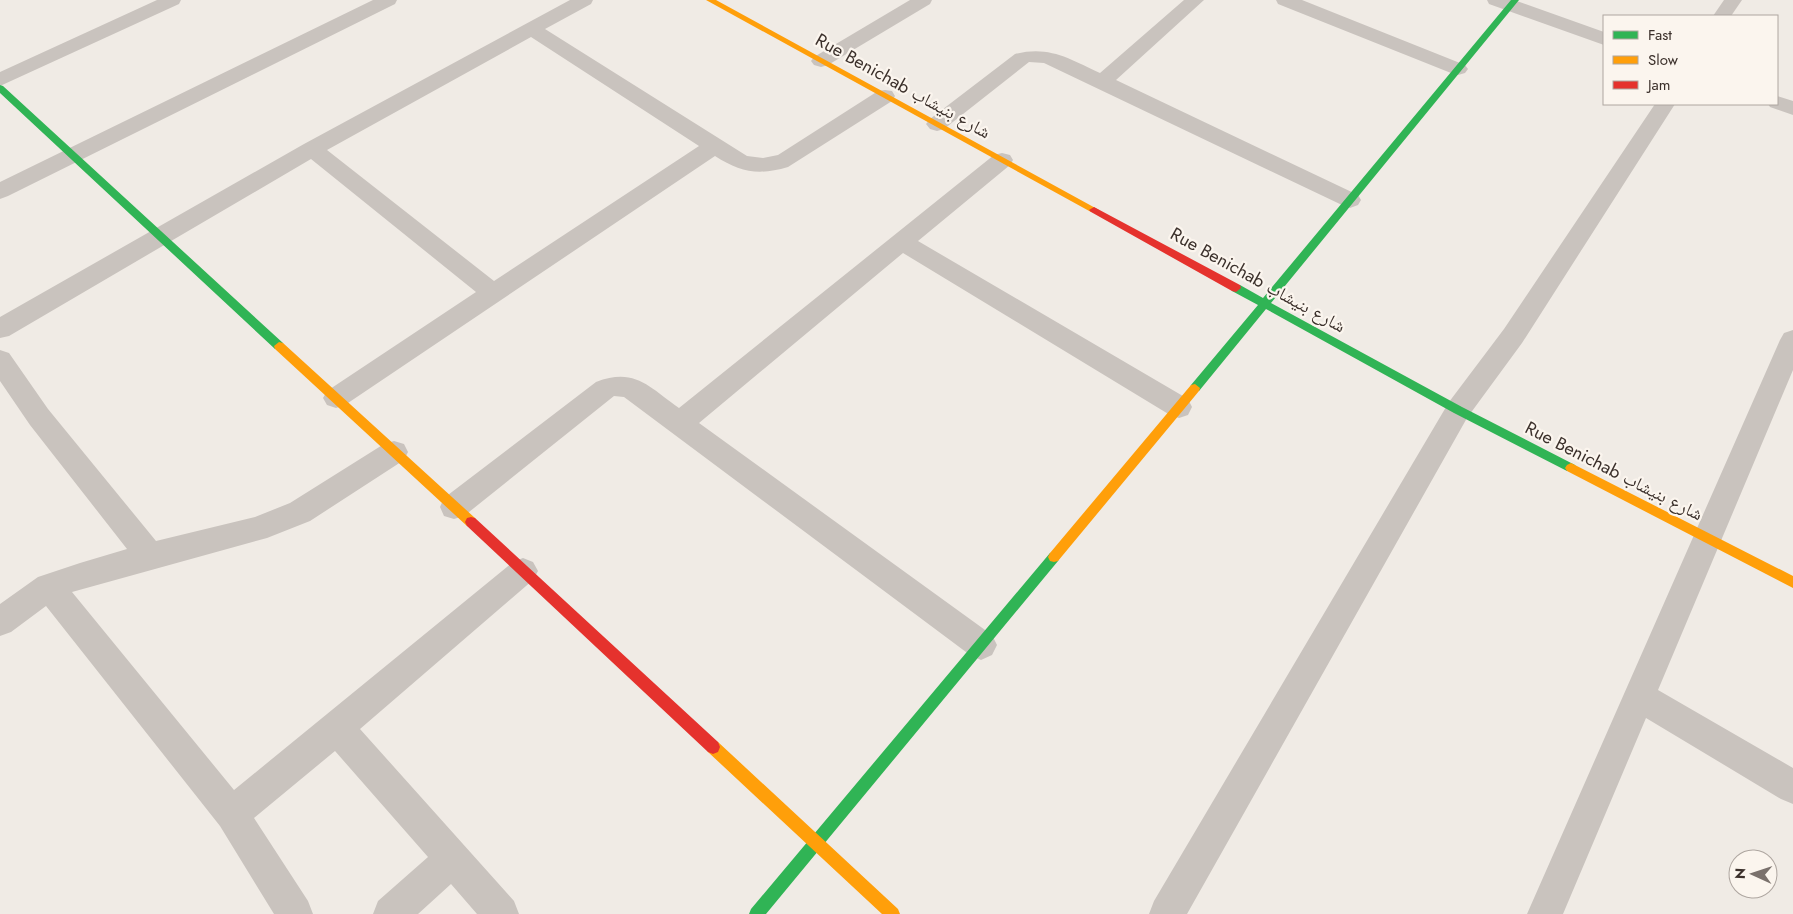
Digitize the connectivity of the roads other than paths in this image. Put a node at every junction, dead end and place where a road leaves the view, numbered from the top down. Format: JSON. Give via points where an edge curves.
{"nodes":[{"id":1,"x":172,"y":0,"type":"edge"},
{"id":2,"x":388,"y":0,"type":"edge"},
{"id":3,"x":584,"y":0,"type":"edge"},
{"id":4,"x":710,"y":0,"type":"edge"},
{"id":5,"x":1195,"y":0,"type":"edge"},
{"id":6,"x":1285,"y":0,"type":"edge"},
{"id":7,"x":1733,"y":0,"type":"edge"},
{"id":8,"x":918,"y":1,"type":"edge"},
{"id":9,"x":1507,"y":2,"type":"edge"},
{"id":10,"x":143,"y":5,"type":"edge"},
{"id":11,"x":1723,"y":15,"type":"edge"},
{"id":12,"x":531,"y":29,"type":"junction"},
{"id":13,"x":1603,"y":39,"type":"edge"},
{"id":14,"x":821,"y":61,"type":"junction"},
{"id":15,"x":1458,"y":69,"type":"junction"},
{"id":16,"x":0,"y":80,"type":"edge"},
{"id":17,"x":1103,"y":82,"type":"junction"},
{"id":18,"x":0,"y":88,"type":"edge"},
{"id":19,"x":885,"y":96,"type":"junction"},
{"id":20,"x":1778,"y":102,"type":"edge"},
{"id":21,"x":1664,"y":105,"type":"edge"},
{"id":22,"x":1793,"y":108,"type":"edge"},
{"id":23,"x":937,"y":124,"type":"junction"},
{"id":24,"x":714,"y":146,"type":"junction"},
{"id":25,"x":312,"y":149,"type":"junction"},
{"id":26,"x":73,"y":154,"type":"junction"},
{"id":27,"x":1002,"y":160,"type":"junction"},
{"id":28,"x":0,"y":191,"type":"edge"},
{"id":29,"x":1350,"y":200,"type":"junction"},
{"id":30,"x":161,"y":236,"type":"junction"},
{"id":31,"x":902,"y":242,"type":"junction"},
{"id":32,"x":493,"y":293,"type":"junction"},
{"id":33,"x":1265,"y":304,"type":"junction"},
{"id":34,"x":0,"y":330,"type":"edge"},
{"id":35,"x":1793,"y":340,"type":"edge"},
{"id":36,"x":0,"y":360,"type":"edge"},
{"id":37,"x":336,"y":398,"type":"junction"},
{"id":38,"x":1179,"y":407,"type":"junction"},
{"id":39,"x":1458,"y":410,"type":"junction"},
{"id":40,"x":680,"y":423,"type":"junction"},
{"id":41,"x":394,"y":452,"type":"junction"},
{"id":42,"x":454,"y":508,"type":"junction"},
{"id":43,"x":1708,"y":539,"type":"junction"},
{"id":44,"x":150,"y":556,"type":"junction"},
{"id":45,"x":523,"y":571,"type":"junction"},
{"id":46,"x":1793,"y":582,"type":"edge"},
{"id":47,"x":50,"y":587,"type":"junction"},
{"id":48,"x":2,"y":616,"type":"edge"},
{"id":49,"x":981,"y":645,"type":"junction"},
{"id":50,"x":1639,"y":696,"type":"junction"},
{"id":51,"x":337,"y":728,"type":"junction"},
{"id":52,"x":1793,"y":787,"type":"edge"},
{"id":53,"x":232,"y":814,"type":"junction"},
{"id":54,"x":816,"y":843,"type":"junction"},
{"id":55,"x":452,"y":858,"type":"junction"},
{"id":56,"x":295,"y":914,"type":"edge"},
{"id":57,"x":391,"y":914,"type":"edge"},
{"id":58,"x":501,"y":914,"type":"edge"},
{"id":59,"x":756,"y":914,"type":"edge"},
{"id":60,"x":893,"y":914,"type":"edge"},
{"id":61,"x":1167,"y":914,"type":"edge"},
{"id":62,"x":1545,"y":914,"type":"edge"}],
"edges":[{"from":1,"to":10,"type":"street"},
{"from":2,"to":26,"type":"street"},
{"from":3,"to":12,"type":"street"},
{"from":4,"to":14,"type":"street","name":"Rue Benichab شارع بنيشاب"},
{"from":5,"to":17,"type":"street"},
{"from":6,"to":15,"type":"street"},
{"from":7,"to":11,"type":"street"},
{"from":8,"to":14,"type":"street"},
{"from":9,"to":13,"type":"street"},
{"from":9,"to":15,"type":"street"},
{"from":10,"to":16,"type":"street"},
{"from":12,"to":24,"type":"street"},
{"from":12,"to":25,"type":"street"},
{"from":14,"to":19,"type":"street","name":"Rue Benichab شارع بنيشاب"},
{"from":15,"to":29,"type":"street"},
{"from":17,"to":23,"type":"street","via":[[1059,61],[1033,55],[1022,58]]},
{"from":17,"to":29,"type":"street"},
{"from":18,"to":26,"type":"street"},
{"from":19,"to":23,"type":"street","name":"Rue Benichab شارع بنيشاب"},
{"from":19,"to":24,"type":"street","via":[[786,160],[773,165],[740,162]]},
{"from":20,"to":22,"type":"street"},
{"from":21,"to":39,"type":"street","via":[[1513,336]]},
{"from":23,"to":27,"type":"street","name":"Rue Benichab شارع بنيشاب"},
{"from":24,"to":32,"type":"street"},
{"from":25,"to":30,"type":"street"},
{"from":25,"to":32,"type":"street"},
{"from":26,"to":28,"type":"street"},
{"from":26,"to":30,"type":"street"},
{"from":27,"to":31,"type":"street"},
{"from":27,"to":33,"type":"street","name":"Rue Benichab شارع بنيشاب"},
{"from":29,"to":33,"type":"street"},
{"from":30,"to":34,"type":"street"},
{"from":30,"to":37,"type":"street"},
{"from":31,"to":38,"type":"street"},
{"from":31,"to":40,"type":"street"},
{"from":32,"to":37,"type":"street"},
{"from":33,"to":38,"type":"street"},
{"from":33,"to":39,"type":"street","name":"Rue Benichab شارع بنيشاب"},
{"from":35,"to":43,"type":"street"},
{"from":36,"to":44,"type":"street","via":[[39,417]]},
{"from":37,"to":41,"type":"street"},
{"from":38,"to":49,"type":"street"},
{"from":39,"to":43,"type":"street","name":"Rue Benichab شارع بنيشاب"},
{"from":39,"to":61,"type":"street"},
{"from":40,"to":42,"type":"street","via":[[630,387],[605,389]]},
{"from":40,"to":49,"type":"street"},
{"from":41,"to":42,"type":"street"},
{"from":41,"to":44,"type":"street","via":[[300,512],[257,529]]},
{"from":42,"to":45,"type":"street"},
{"from":43,"to":46,"type":"street","name":"Rue Benichab شارع بنيشاب"},
{"from":43,"to":50,"type":"street"},
{"from":44,"to":47,"type":"street"},
{"from":45,"to":51,"type":"street"},
{"from":45,"to":54,"type":"street"},
{"from":47,"to":48,"type":"street"},
{"from":47,"to":53,"type":"street"},
{"from":49,"to":54,"type":"street"},
{"from":50,"to":52,"type":"street"},
{"from":50,"to":62,"type":"street"},
{"from":51,"to":53,"type":"street"},
{"from":51,"to":55,"type":"street"},
{"from":53,"to":56,"type":"street"},
{"from":54,"to":59,"type":"street"},
{"from":54,"to":60,"type":"street"},
{"from":55,"to":57,"type":"street"},
{"from":55,"to":58,"type":"street"}]}
